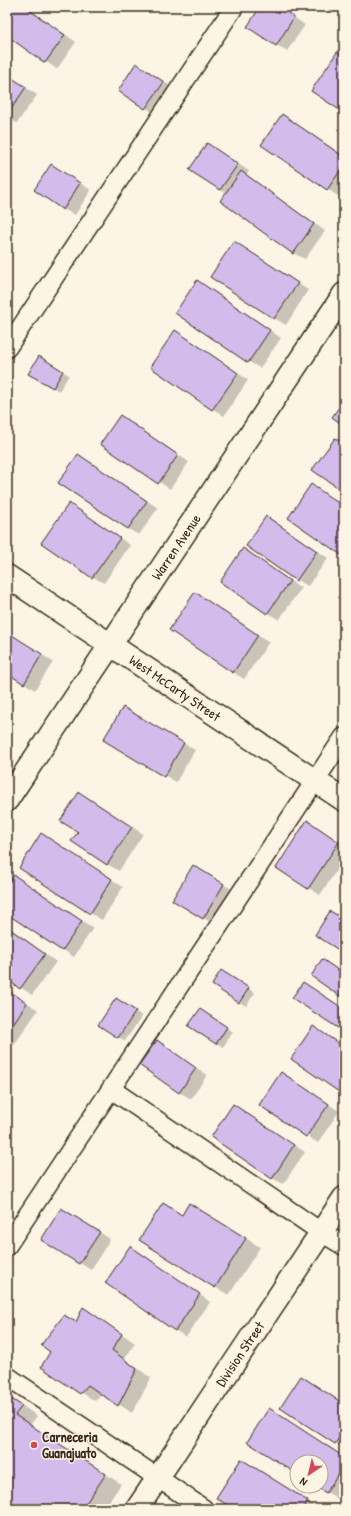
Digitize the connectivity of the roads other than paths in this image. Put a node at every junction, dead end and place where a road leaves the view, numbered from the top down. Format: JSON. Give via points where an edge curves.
{"nodes":[{"id":1,"x":234,"y":7,"type":"edge"},
{"id":2,"x":344,"y":294,"type":"edge"},
{"id":3,"x":7,"y":348,"type":"edge"},
{"id":4,"x":7,"y":576,"type":"edge"},
{"id":5,"x":110,"y":645,"type":"junction"},
{"id":6,"x":344,"y":738,"type":"edge"},
{"id":7,"x":316,"y":781,"type":"junction"},
{"id":8,"x":7,"y":800,"type":"edge"},
{"id":9,"x":344,"y":800,"type":"edge"},
{"id":10,"x":111,"y":1089,"type":"junction"},
{"id":11,"x":344,"y":1198,"type":"edge"},
{"id":12,"x":321,"y":1232,"type":"junction"},
{"id":13,"x":7,"y":1246,"type":"edge"},
{"id":14,"x":344,"y":1246,"type":"edge"},
{"id":15,"x":7,"y":1376,"type":"edge"},
{"id":16,"x":157,"y":1478,"type":"junction"},
{"id":17,"x":137,"y":1509,"type":"edge"},
{"id":18,"x":204,"y":1509,"type":"edge"}],
"edges":[{"from":1,"to":3,"type":"lane"},
{"from":2,"to":5,"type":"street","name":"Warren Avenue"},
{"from":4,"to":5,"type":"street","name":"West McCarty Street"},
{"from":5,"to":7,"type":"street","name":"West McCarty Street"},
{"from":5,"to":8,"type":"street","name":"Warren Avenue"},
{"from":6,"to":7,"type":"lane"},
{"from":7,"to":9,"type":"street","name":"West McCarty Street"},
{"from":7,"to":10,"type":"lane"},
{"from":10,"to":12,"type":"lane"},
{"from":10,"to":13,"type":"lane"},
{"from":11,"to":12,"type":"street","name":"Division Street"},
{"from":12,"to":14,"type":"lane"},
{"from":12,"to":16,"type":"street","name":"Division Street"},
{"from":15,"to":16,"type":"lane"},
{"from":16,"to":17,"type":"street","name":"Division Street"},
{"from":16,"to":18,"type":"lane"}]}
